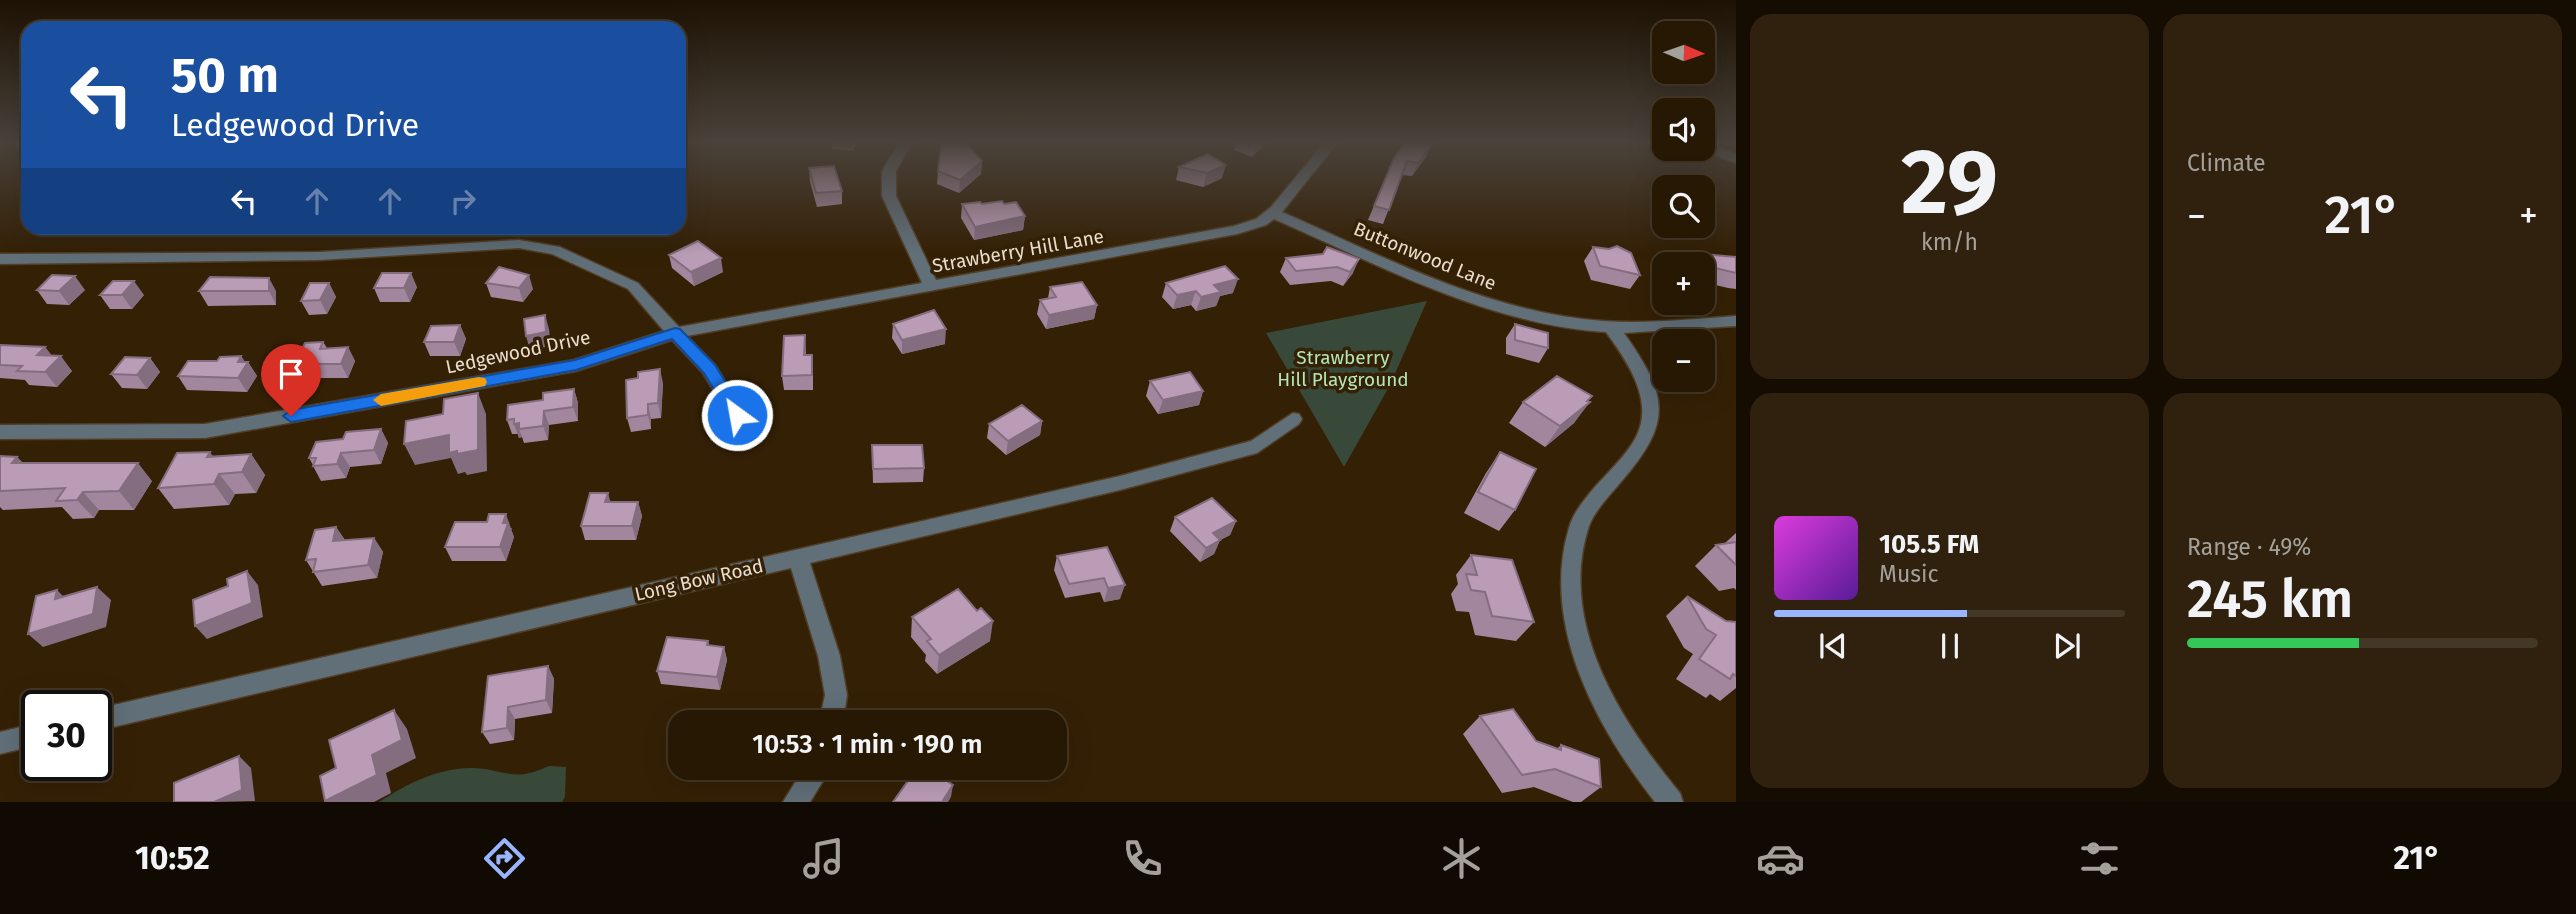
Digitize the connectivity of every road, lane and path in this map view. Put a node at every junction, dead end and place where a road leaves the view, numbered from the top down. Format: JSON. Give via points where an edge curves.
{"nodes":[{"id":1,"x":889,"y":179,"type":"edge"},
{"id":2,"x":1304,"y":179,"type":"edge"},
{"id":3,"x":1272,"y":214,"type":"junction"},
{"id":4,"x":0,"y":259,"type":"edge"},
{"id":5,"x":931,"y":286,"type":"junction"},
{"id":6,"x":1736,"y":321,"type":"edge"},
{"id":7,"x":1611,"y":327,"type":"junction"},
{"id":8,"x":675,"y":333,"type":"junction"},
{"id":9,"x":737,"y":415,"type":"dead end"},
{"id":10,"x":1293,"y":419,"type":"dead end"},
{"id":11,"x":0,"y":432,"type":"edge"},
{"id":12,"x":798,"y":557,"type":"junction"},
{"id":13,"x":833,"y":710,"type":"edge"},
{"id":14,"x":112,"y":716,"type":"edge"},
{"id":15,"x":21,"y":738,"type":"edge"},
{"id":16,"x":0,"y":743,"type":"edge"},
{"id":17,"x":811,"y":780,"type":"edge"},
{"id":18,"x":795,"y":802,"type":"edge"},
{"id":19,"x":1671,"y":802,"type":"edge"}],
"edges":[{"from":1,"to":5,"type":"street","via":[[889,196]]},
{"from":2,"to":3,"type":"street","name":"Strawberry Hill Lane"},
{"from":3,"to":5,"type":"street","name":"Strawberry Hill Lane","via":[[1237,230]]},
{"from":3,"to":7,"type":"street","name":"Buttonwood Lane","via":[[1465,296]]},
{"from":4,"to":8,"type":"street","via":[[319,256],[519,244],[555,250],[633,286]]},
{"from":5,"to":8,"type":"street","name":"Strawberry Hill Lane"},
{"from":6,"to":7,"type":"street","name":"Buttonwood Lane"},
{"from":7,"to":19,"type":"street","via":[[1644,381],[1650,425],[1580,526],[1571,563],[1572,608],[1587,659],[1614,720],[1632,753]]},
{"from":8,"to":9,"type":"street","via":[[709,369]]},
{"from":8,"to":11,"type":"street","name":"Ledgewood Drive","via":[[576,365],[205,431]]},
{"from":10,"to":12,"type":"street","name":"Long Bow Road","via":[[1257,446],[1120,483]]},
{"from":12,"to":13,"type":"street","via":[[829,656],[836,695]]},
{"from":12,"to":14,"type":"street","name":"Long Bow Road"},
{"from":15,"to":16,"type":"street"},
{"from":17,"to":18,"type":"street"}]}
